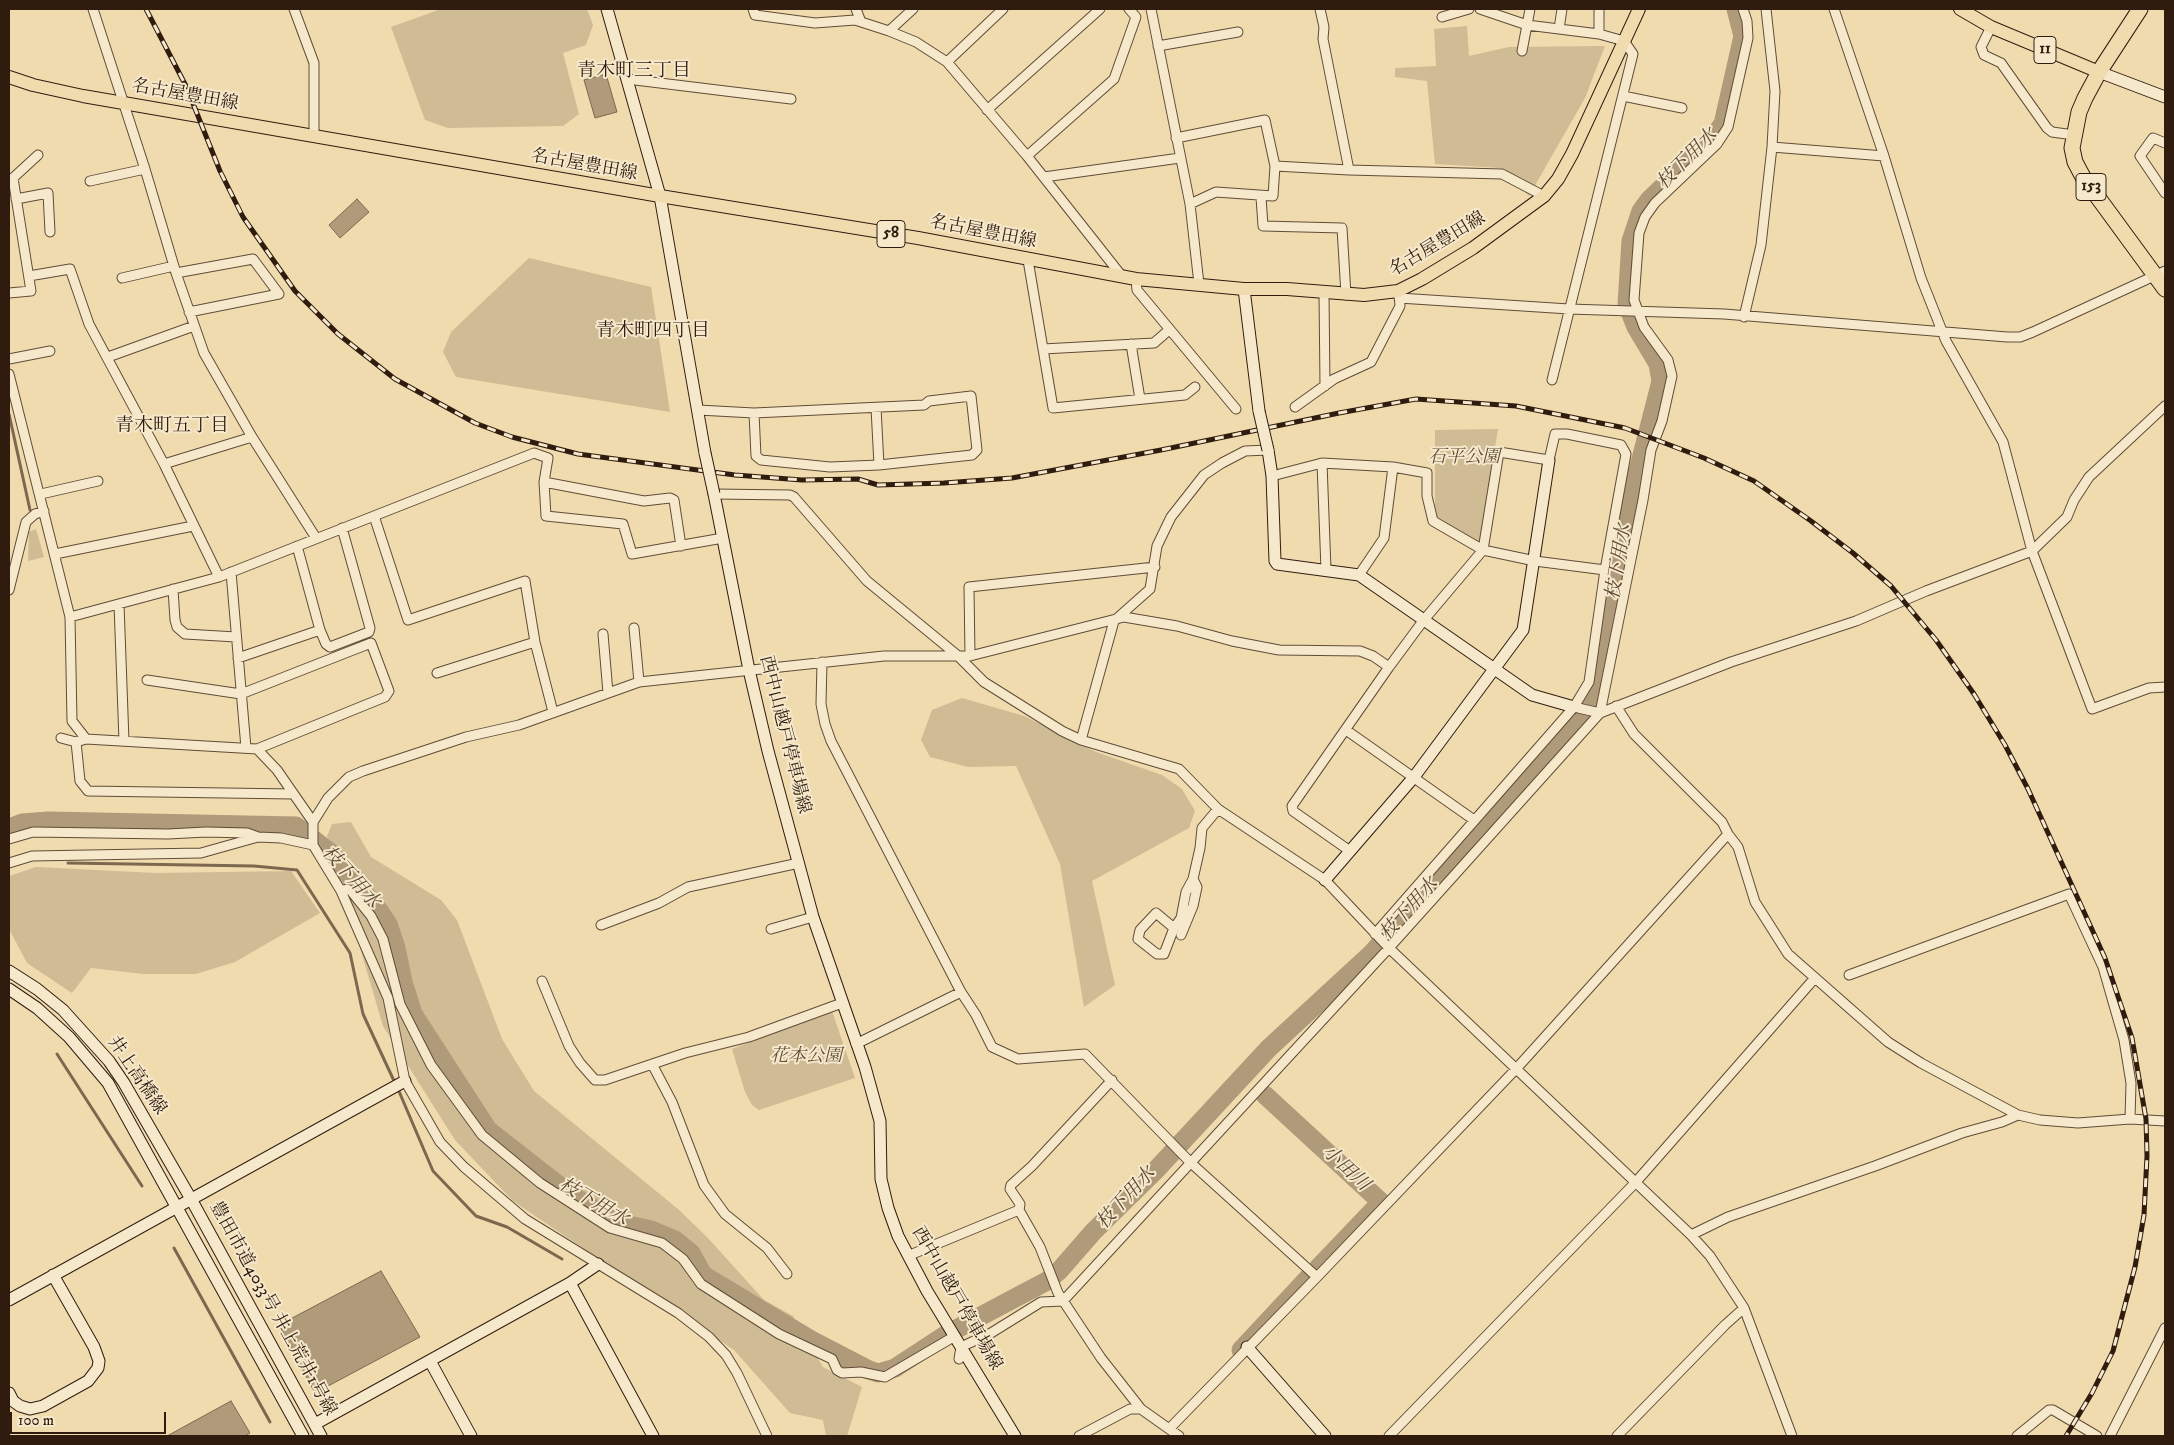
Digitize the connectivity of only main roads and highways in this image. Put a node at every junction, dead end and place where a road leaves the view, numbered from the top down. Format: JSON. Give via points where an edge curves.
{"nodes":[{"id":1,"x":1638,"y":9,"type":"edge"},
{"id":2,"x":1960,"y":9,"type":"edge"},
{"id":3,"x":2140,"y":9,"type":"edge"},
{"id":4,"x":2099,"y":72,"type":"junction"},
{"id":5,"x":9,"y":77,"type":"edge"},
{"id":6,"x":2160,"y":273,"type":"edge"},
{"id":7,"x":2165,"y":289,"type":"edge"}],
"edges":[{"from":1,"to":5,"type":"main road","name":"名古屋豊田線","number":"58","via":[[1572,154],[1544,196],[1473,248],[1399,294],[1346,295],[1136,279],[918,238],[123,103]]},
{"from":2,"to":4,"type":"main road","number":"11","via":[[1991,27]]},
{"from":3,"to":4,"type":"highway","number":"153"},
{"from":4,"to":6,"type":"highway","number":"153","via":[[2079,112],[2072,148],[2079,169]]},
{"from":6,"to":7,"type":"highway","number":"153"}]}
